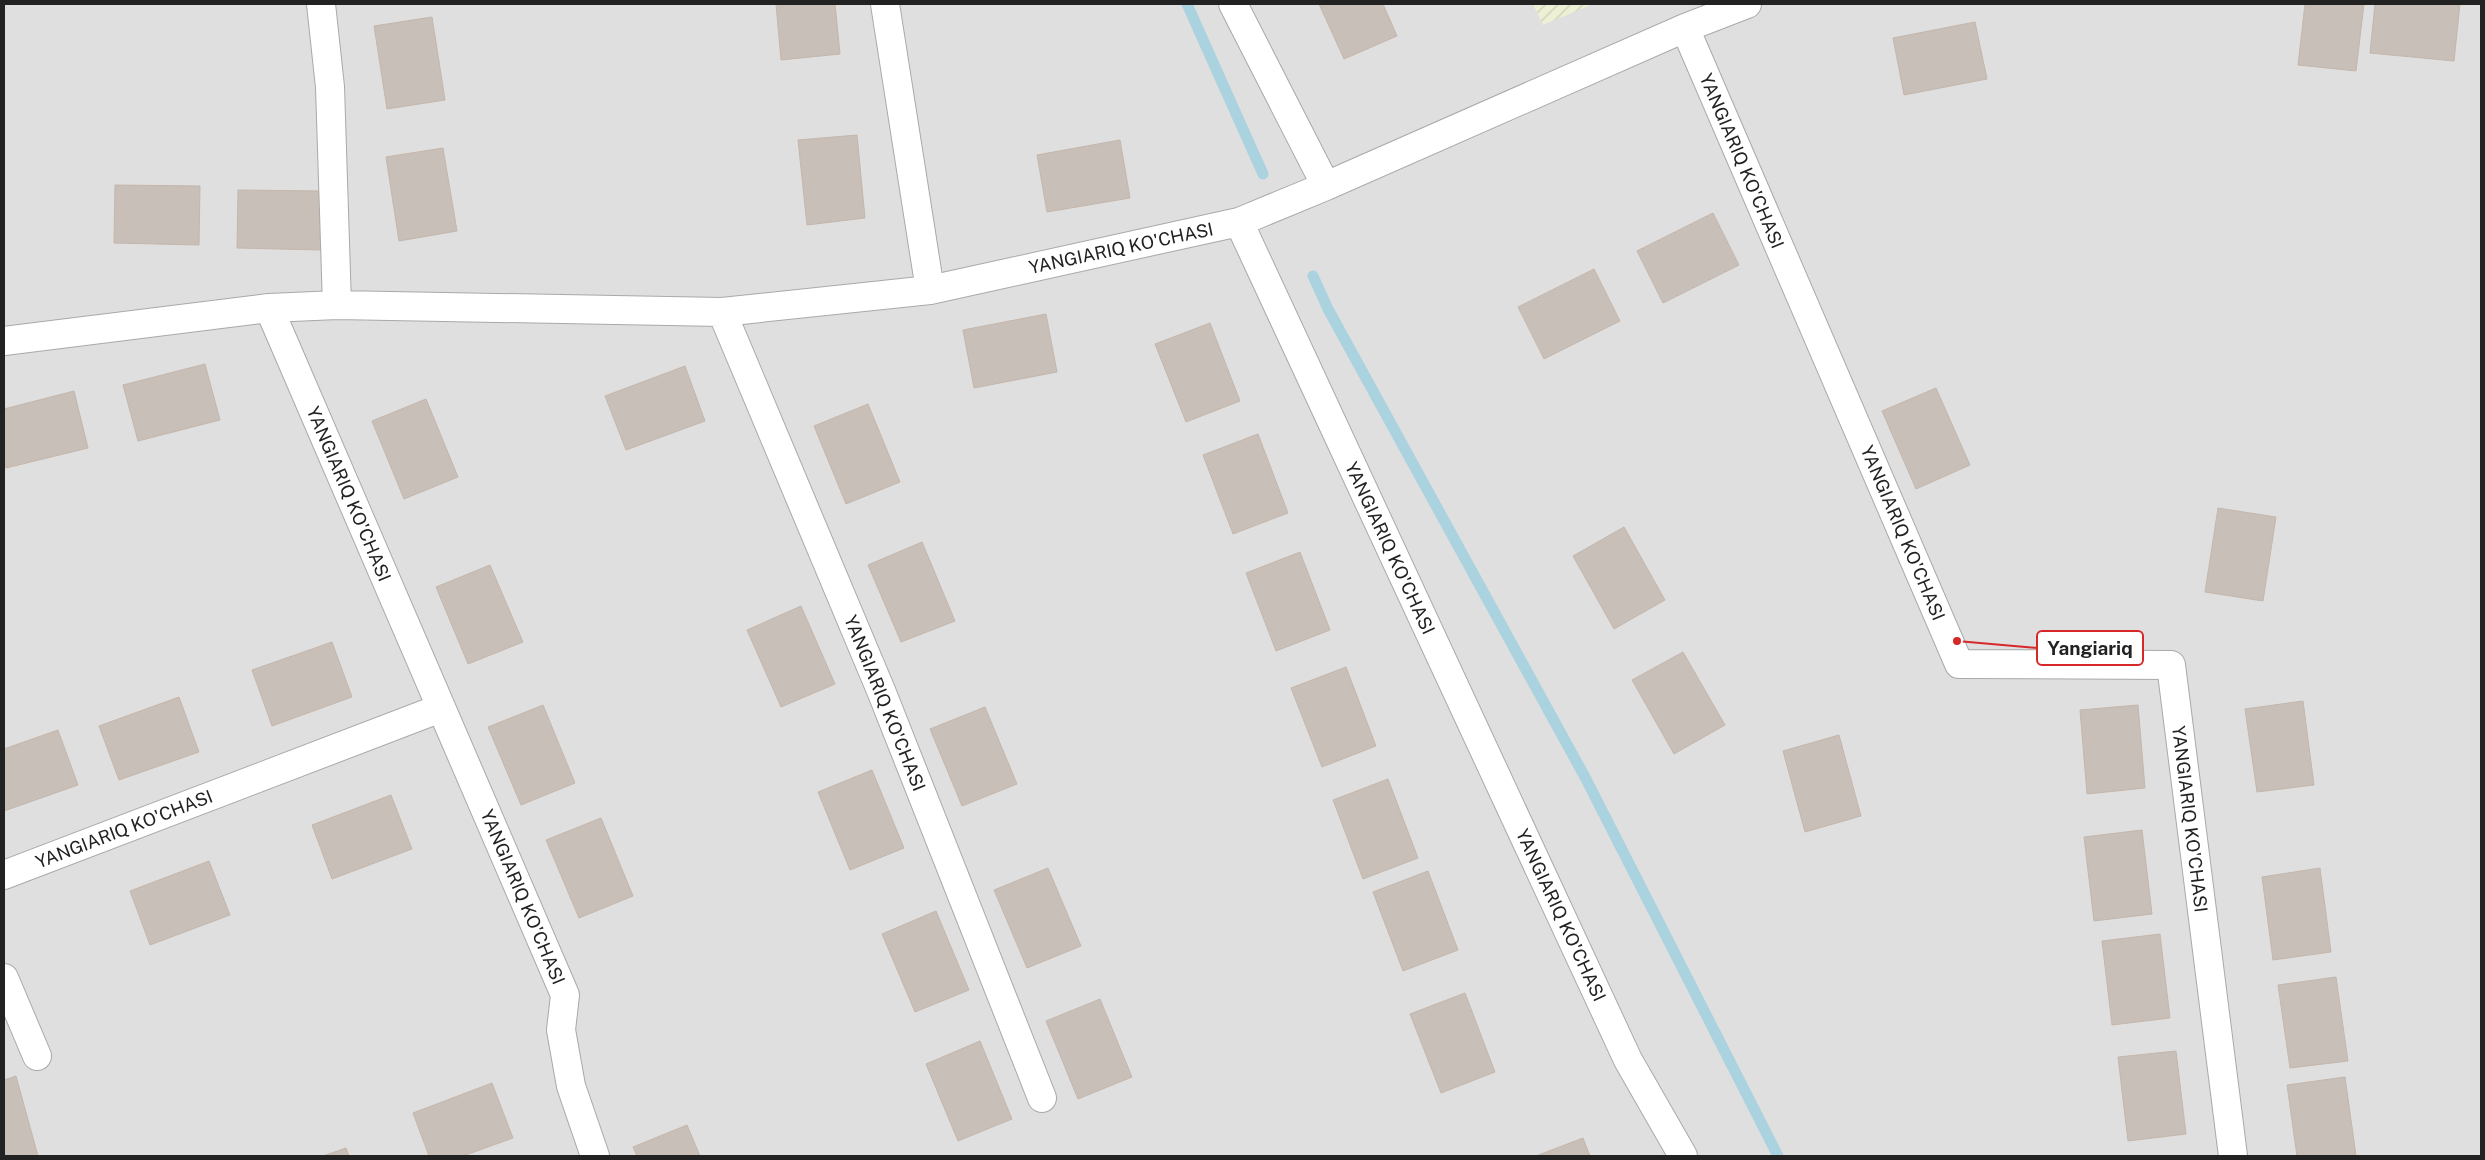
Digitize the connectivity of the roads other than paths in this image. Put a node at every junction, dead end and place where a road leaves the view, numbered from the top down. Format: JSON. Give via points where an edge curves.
{"nodes":[{"id":1,"x":321,"y":4,"type":"edge"},
{"id":2,"x":885,"y":4,"type":"edge"},
{"id":3,"x":1233,"y":4,"type":"edge"},
{"id":4,"x":1747,"y":4,"type":"edge"},
{"id":5,"x":1685,"y":28,"type":"junction"},
{"id":6,"x":1326,"y":186,"type":"junction"},
{"id":7,"x":1239,"y":222,"type":"junction"},
{"id":8,"x":930,"y":290,"type":"junction"},
{"id":9,"x":337,"y":305,"type":"junction"},
{"id":10,"x":269,"y":308,"type":"junction"},
{"id":11,"x":722,"y":312,"type":"junction"},
{"id":12,"x":4,"y":342,"type":"edge"},
{"id":13,"x":441,"y":708,"type":"junction"},
{"id":14,"x":4,"y":875,"type":"edge"},
{"id":15,"x":4,"y":978,"type":"edge"},
{"id":16,"x":37,"y":1056,"type":"dead end"},
{"id":17,"x":1042,"y":1098,"type":"dead end"},
{"id":18,"x":588,"y":1154,"type":"edge"},
{"id":19,"x":1683,"y":1156,"type":"edge"},
{"id":20,"x":2233,"y":1156,"type":"edge"}],
"edges":[{"from":1,"to":9,"type":"street","via":[[330,88]]},
{"from":2,"to":8,"type":"street"},
{"from":3,"to":6,"type":"street"},
{"from":4,"to":5,"type":"street"},
{"from":5,"to":6,"type":"street"},
{"from":5,"to":20,"type":"street","name":"YANGIARIQ KO'CHASI","via":[[1959,664],[2171,665]]},
{"from":6,"to":7,"type":"street"},
{"from":7,"to":8,"type":"street","name":"YANGIARIQ KO'CHASI"},
{"from":7,"to":19,"type":"street","name":"YANGIARIQ KO'CHASI","via":[[1628,1060]]},
{"from":8,"to":11,"type":"street","name":"YANGIARIQ KO'CHASI"},
{"from":9,"to":10,"type":"street","name":"YANGIARIQ KO'CHASI"},
{"from":9,"to":11,"type":"street","name":"YANGIARIQ KO'CHASI"},
{"from":10,"to":12,"type":"street","name":"YANGIARIQ KO'CHASI"},
{"from":10,"to":13,"type":"street","name":"YANGIARIQ KO'CHASI"},
{"from":11,"to":17,"type":"street","name":"YANGIARIQ KO'CHASI","via":[[882,693]]},
{"from":13,"to":14,"type":"street","name":"YANGIARIQ KO'CHASI"},
{"from":13,"to":18,"type":"street","name":"YANGIARIQ KO'CHASI","via":[[565,995],[561,1030]]},
{"from":15,"to":16,"type":"street"}]}
